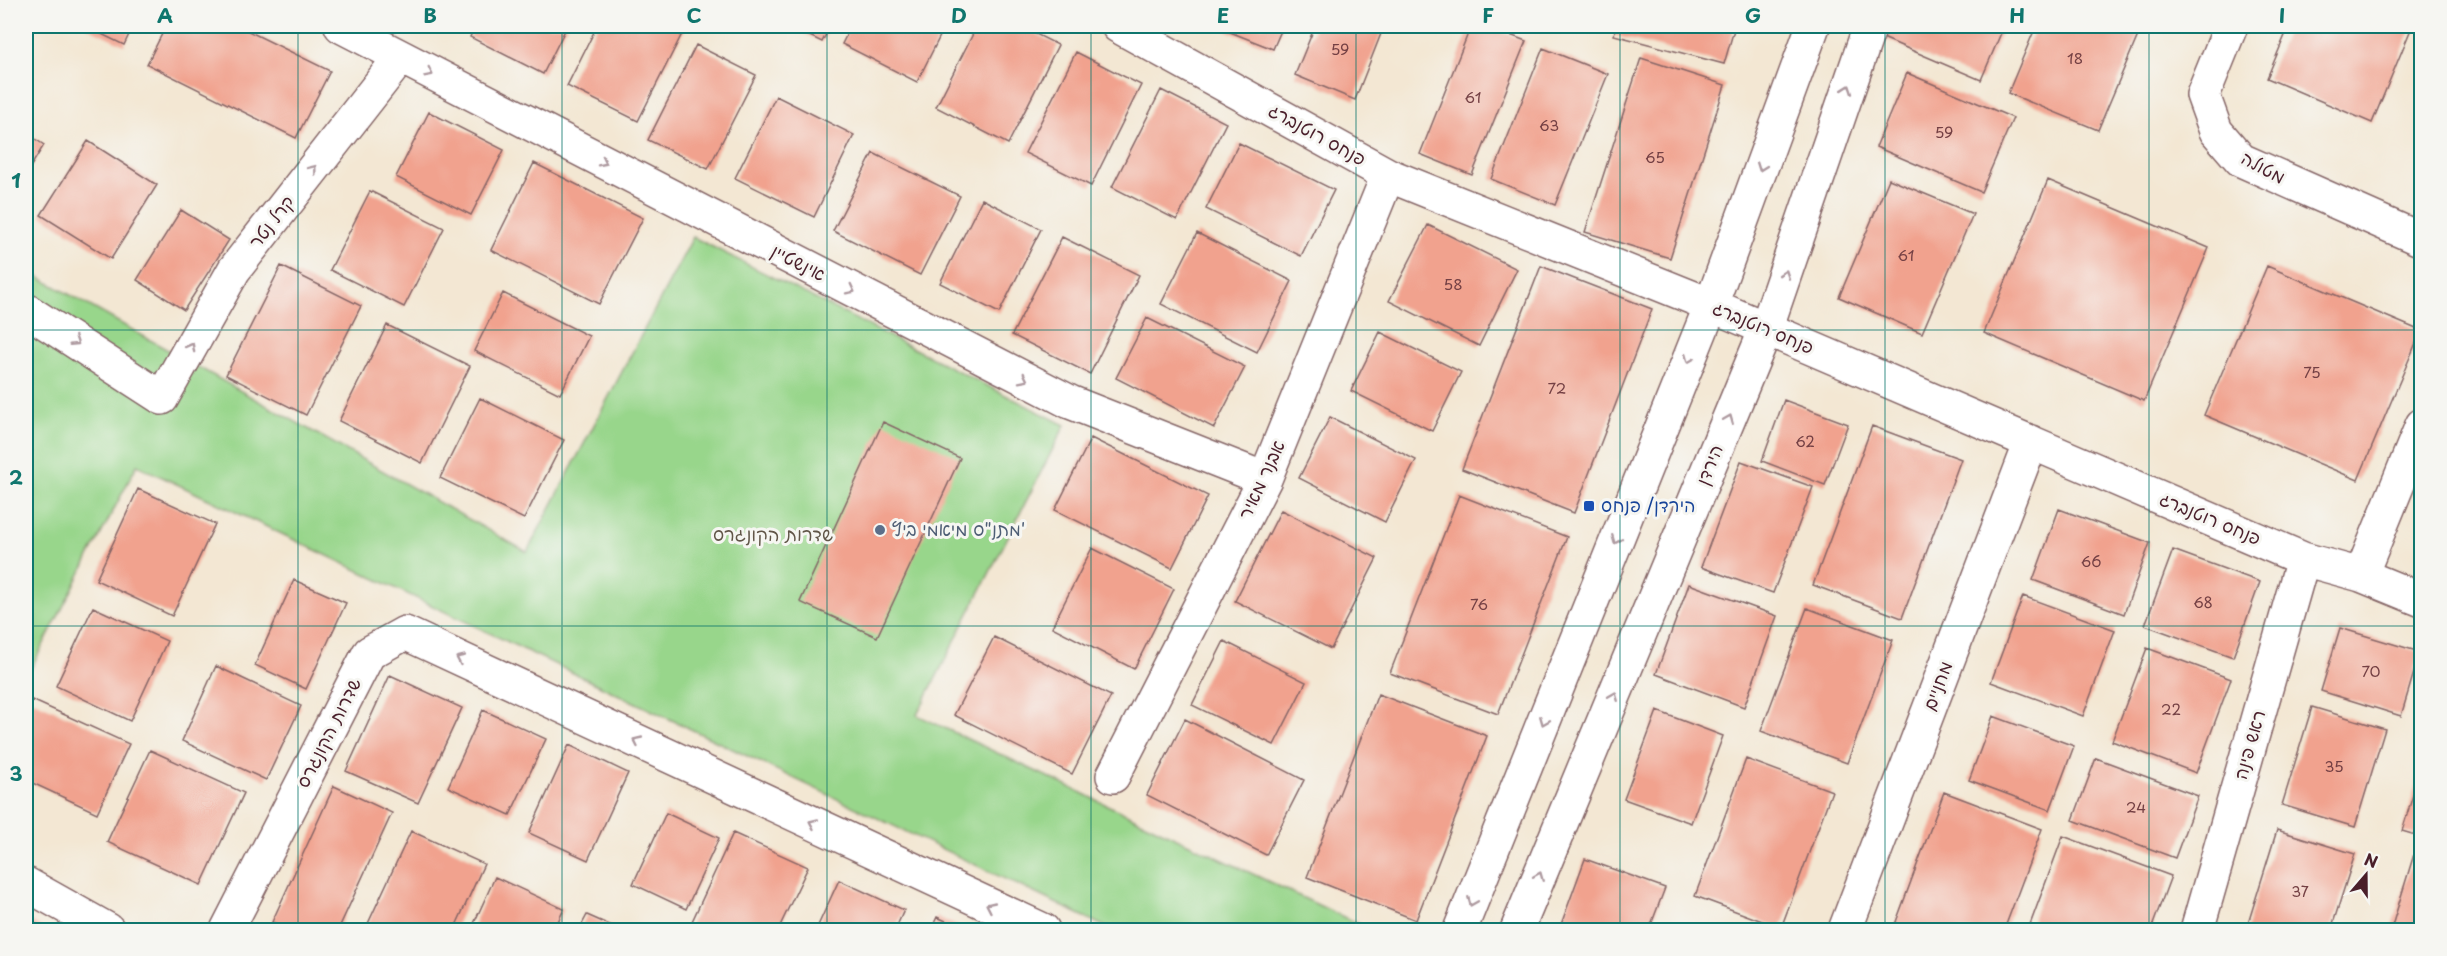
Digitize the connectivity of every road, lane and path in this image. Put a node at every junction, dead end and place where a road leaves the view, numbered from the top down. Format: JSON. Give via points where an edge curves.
{"nodes":[{"id":1,"x":341,"y":26,"type":"edge"},
{"id":2,"x":1118,"y":26,"type":"edge"},
{"id":3,"x":1813,"y":26,"type":"edge"},
{"id":4,"x":1870,"y":26,"type":"edge"},
{"id":5,"x":2231,"y":26,"type":"edge"},
{"id":6,"x":400,"y":58,"type":"junction"},
{"id":7,"x":1388,"y":175,"type":"junction"},
{"id":8,"x":2421,"y":240,"type":"edge"},
{"id":9,"x":1711,"y":305,"type":"junction"},
{"id":10,"x":26,"y":310,"type":"edge"},
{"id":11,"x":1766,"y":329,"type":"junction"},
{"id":12,"x":2421,"y":425,"type":"edge"},
{"id":13,"x":2031,"y":442,"type":"junction"},
{"id":14,"x":1265,"y":479,"type":"junction"},
{"id":15,"x":2303,"y":560,"type":"junction"},
{"id":16,"x":2361,"y":575,"type":"junction"},
{"id":17,"x":2421,"y":600,"type":"edge"},
{"id":18,"x":1113,"y":776,"type":"dead end"},
{"id":19,"x":26,"y":884,"type":"edge"},
{"id":20,"x":108,"y":930,"type":"edge"},
{"id":21,"x":227,"y":930,"type":"edge"},
{"id":22,"x":1043,"y":930,"type":"edge"},
{"id":23,"x":1460,"y":930,"type":"edge"},
{"id":24,"x":1517,"y":930,"type":"edge"},
{"id":25,"x":1845,"y":930,"type":"edge"},
{"id":26,"x":2197,"y":930,"type":"edge"}],
"edges":[{"from":1,"to":6,"type":"street","name":"אינשטיין"},
{"from":2,"to":7,"type":"street","name":"פנחס רוטנברג"},
{"from":3,"to":9,"type":"street","one_way":true},
{"from":11,"to":4,"type":"street","name":"הירדן","one_way":true},
{"from":5,"to":8,"type":"street","name":"מטולה","via":[[2203,95],[2216,131],[2241,160]]},
{"from":10,"to":6,"type":"street","name":"קרל נטר","one_way":true,"via":[[162,398],[234,270]]},
{"from":6,"to":14,"type":"street","name":"אינשטיין","one_way":true,"via":[[1070,402]]},
{"from":7,"to":9,"type":"street","name":"פנחס רוטנברג"},
{"from":7,"to":14,"type":"street","name":"אבנר מאיר"},
{"from":9,"to":11,"type":"street","name":"פנחס רוטנברג"},
{"from":9,"to":23,"type":"street","one_way":true},
{"from":11,"to":13,"type":"street","name":"פנחס רוטנברג"},
{"from":24,"to":11,"type":"street","name":"הירדן","one_way":true},
{"from":12,"to":16,"type":"street"},
{"from":13,"to":15,"type":"street","name":"פנחס רוטנברג"},
{"from":13,"to":25,"type":"street","name":"מחניים"},
{"from":14,"to":18,"type":"street","name":"אבנר מאיר"},
{"from":15,"to":16,"type":"street","name":"פנחס רוטנברג"},
{"from":15,"to":26,"type":"street","name":"ראש פינה"},
{"from":16,"to":17,"type":"street","name":"פנחס רוטנברג"},
{"from":19,"to":20,"type":"street"},
{"from":22,"to":21,"type":"street","name":"שדרות הקונגרס","one_way":true,"via":[[405,633],[369,653]]}]}
